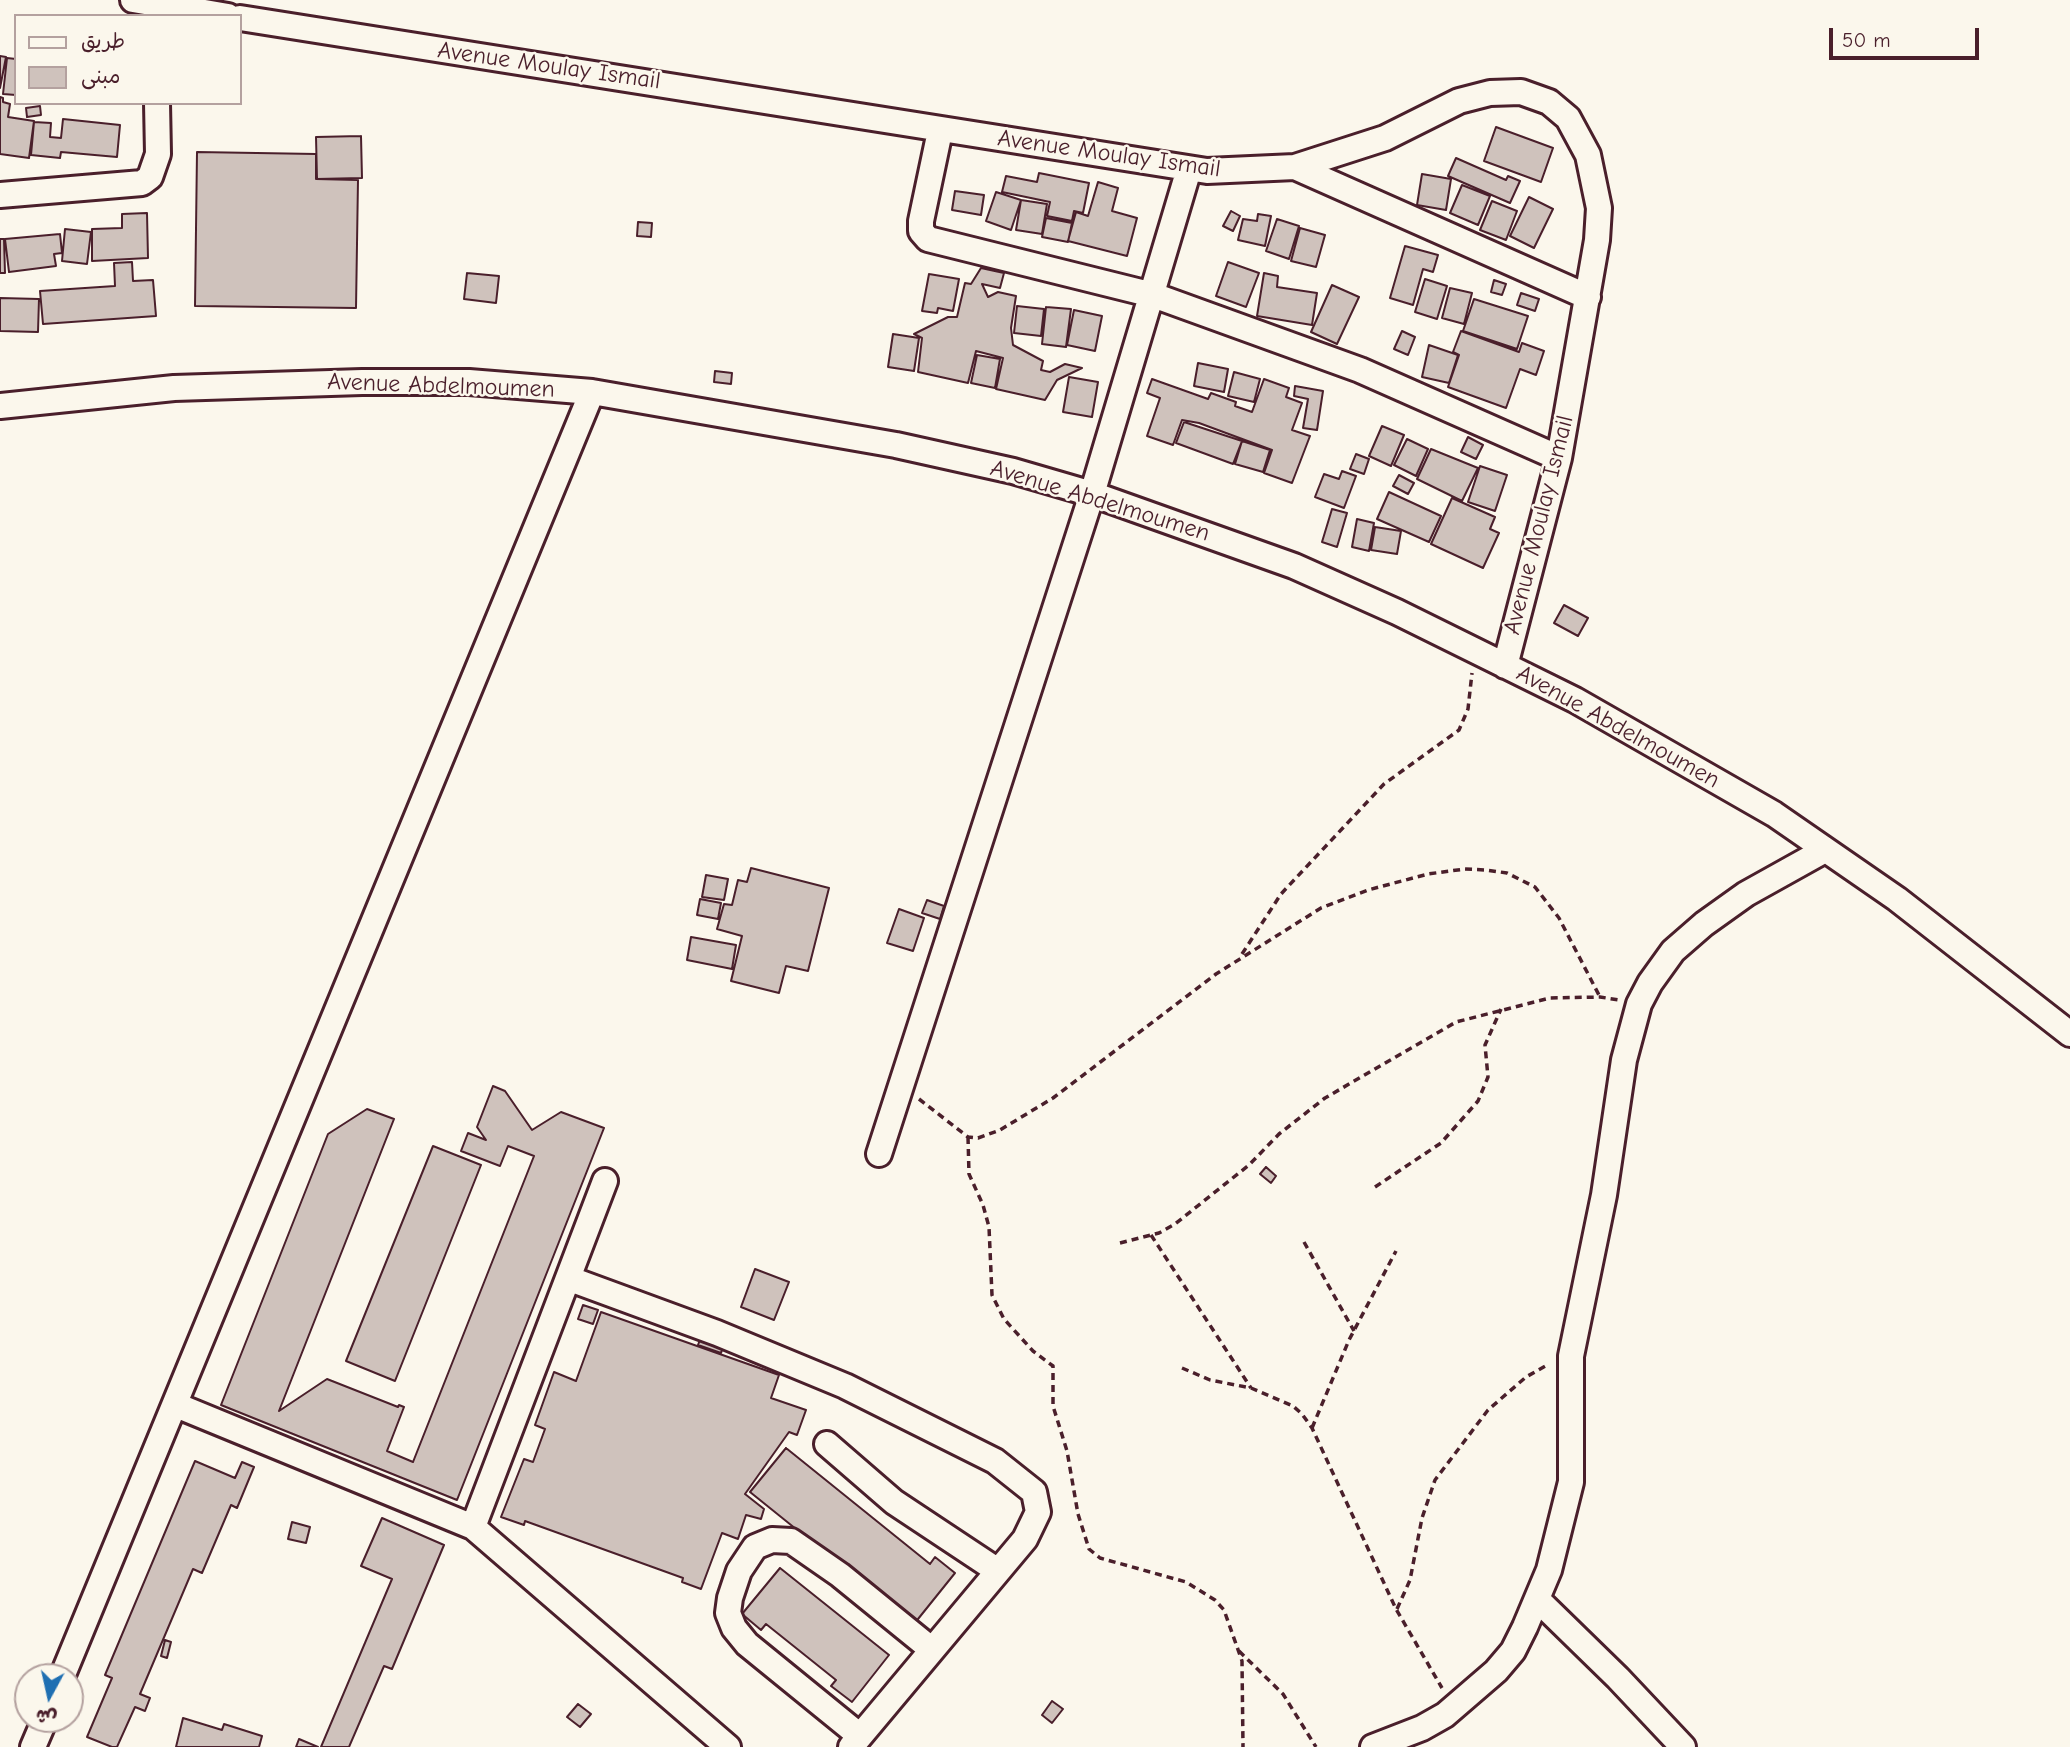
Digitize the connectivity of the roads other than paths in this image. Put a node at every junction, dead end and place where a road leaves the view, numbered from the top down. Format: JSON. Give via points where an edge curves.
{"nodes":[{"id":1,"x":147,"y":6,"type":"edge"},
{"id":2,"x":212,"y":14,"type":"edge"},
{"id":3,"x":242,"y":18,"type":"edge"},
{"id":4,"x":157,"y":105,"type":"edge"},
{"id":5,"x":940,"y":131,"type":"junction"},
{"id":6,"x":1295,"y":167,"type":"junction"},
{"id":7,"x":1189,"y":169,"type":"junction"},
{"id":8,"x":0,"y":195,"type":"edge"},
{"id":9,"x":1153,"y":295,"type":"junction"},
{"id":10,"x":1588,"y":297,"type":"junction"},
{"id":11,"x":592,"y":392,"type":"junction"},
{"id":12,"x":0,"y":406,"type":"edge"},
{"id":13,"x":1559,"y":458,"type":"junction"},
{"id":14,"x":1093,"y":494,"type":"junction"},
{"id":15,"x":1505,"y":666,"type":"junction"},
{"id":16,"x":1825,"y":850,"type":"junction"},
{"id":17,"x":2068,"y":1028,"type":"edge"},
{"id":18,"x":879,"y":1154,"type":"dead end"},
{"id":19,"x":605,"y":1181,"type":"dead end"},
{"id":20,"x":570,"y":1279,"type":"junction"},
{"id":21,"x":176,"y":1405,"type":"junction"},
{"id":22,"x":827,"y":1444,"type":"dead end"},
{"id":23,"x":472,"y":1527,"type":"junction"},
{"id":24,"x":998,"y":1571,"type":"junction"},
{"id":25,"x":1537,"y":1599,"type":"junction"},
{"id":26,"x":931,"y":1650,"type":"junction"},
{"id":27,"x":68,"y":1663,"type":"edge"},
{"id":28,"x":856,"y":1742,"type":"edge"},
{"id":29,"x":727,"y":1747,"type":"edge"},
{"id":30,"x":1373,"y":1747,"type":"edge"},
{"id":31,"x":1683,"y":1747,"type":"edge"}],
"edges":[{"from":1,"to":2,"type":"street"},
{"from":3,"to":5,"type":"street","name":"Avenue Moulay Ismail"},
{"from":4,"to":8,"type":"street","via":[[158,154],[150,177],[142,183]]},
{"from":5,"to":7,"type":"street","name":"Avenue Moulay Ismail"},
{"from":5,"to":9,"type":"street","via":[[921,221],[924,236]]},
{"from":6,"to":7,"type":"street","name":"Avenue Moulay Ismail"},
{"from":6,"to":10,"type":"street"},
{"from":6,"to":10,"type":"street","name":"Avenue Moulay Ismail","via":[[1385,138],[1474,96],[1507,92],[1536,96],[1568,118],[1588,155],[1594,178],[1599,208]]},
{"from":7,"to":9,"type":"street"},
{"from":9,"to":13,"type":"street","via":[[1360,370]]},
{"from":9,"to":14,"type":"street"},
{"from":10,"to":13,"type":"street","name":"Avenue Moulay Ismail"},
{"from":11,"to":12,"type":"street","name":"Avenue Abdelmoumen","via":[[469,382],[362,382],[174,388]]},
{"from":11,"to":14,"type":"street","name":"Avenue Abdelmoumen","via":[[897,445]]},
{"from":11,"to":21,"type":"street"},
{"from":13,"to":15,"type":"street","name":"Avenue Moulay Ismail"},
{"from":14,"to":15,"type":"street","name":"Avenue Abdelmoumen","via":[[1294,566]]},
{"from":14,"to":18,"type":"street"},
{"from":15,"to":16,"type":"street","name":"Avenue Abdelmoumen","via":[[1671,754],[1774,814]]},
{"from":16,"to":17,"type":"street","name":"Avenue Abdelmoumen"},
{"from":16,"to":25,"type":"street","via":[[1746,894],[1704,924],[1668,957],[1639,1004],[1624,1060],[1604,1195],[1571,1356],[1571,1482],[1557,1544]]},
{"from":19,"to":20,"type":"street"},
{"from":20,"to":23,"type":"street"},
{"from":20,"to":24,"type":"street","via":[[845,1386],[995,1461],[1028,1483],[1039,1507],[1025,1539]]},
{"from":21,"to":23,"type":"street"},
{"from":21,"to":27,"type":"street"},
{"from":22,"to":24,"type":"street","via":[[894,1502]]},
{"from":23,"to":29,"type":"street"},
{"from":24,"to":26,"type":"street"},
{"from":25,"to":30,"type":"street","via":[[1513,1651],[1482,1685],[1422,1728]]},
{"from":25,"to":31,"type":"street"},
{"from":26,"to":28,"type":"street"},
{"from":26,"to":28,"type":"street","via":[[791,1541],[772,1540],[755,1547],[739,1571],[730,1598],[728,1613],[734,1628]]}]}
